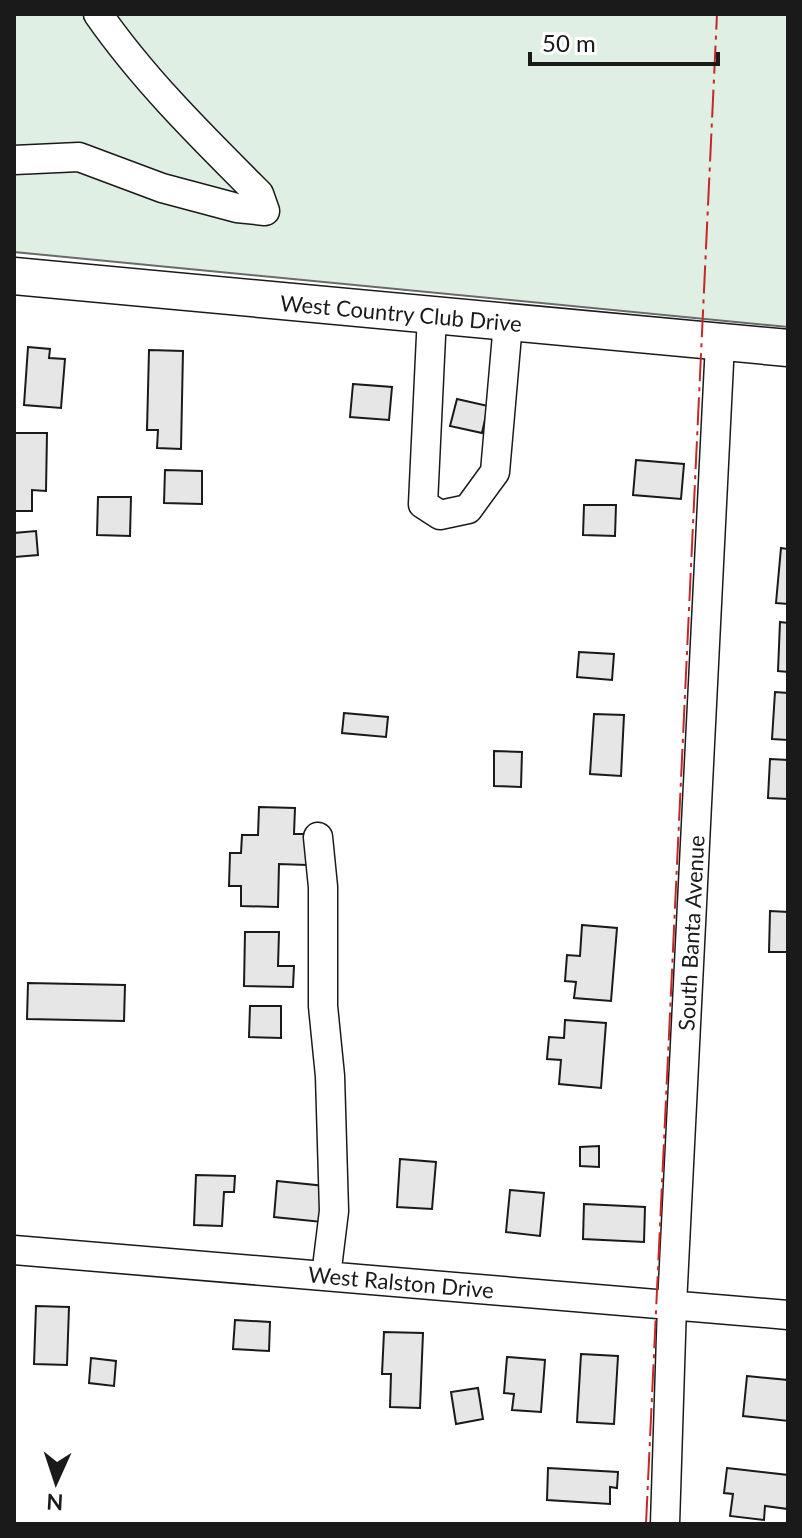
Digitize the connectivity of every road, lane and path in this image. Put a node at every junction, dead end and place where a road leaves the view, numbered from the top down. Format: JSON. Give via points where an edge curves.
{"nodes":[{"id":1,"x":98,"y":14,"type":"edge"},
{"id":2,"x":14,"y":160,"type":"edge"},
{"id":3,"x":14,"y":276,"type":"edge"},
{"id":4,"x":432,"y":315,"type":"junction"},
{"id":5,"x":508,"y":323,"type":"junction"},
{"id":6,"x":720,"y":343,"type":"junction"},
{"id":7,"x":788,"y":348,"type":"edge"},
{"id":8,"x":318,"y":837,"type":"dead end"},
{"id":9,"x":14,"y":1250,"type":"edge"},
{"id":10,"x":326,"y":1276,"type":"junction"},
{"id":11,"x":672,"y":1305,"type":"junction"},
{"id":12,"x":788,"y":1315,"type":"edge"},
{"id":13,"x":665,"y":1524,"type":"edge"}],
"edges":[{"from":1,"to":2,"type":"street","via":[[166,98],[259,194],[265,211],[162,188],[79,157]]},
{"from":3,"to":4,"type":"main road","name":"West Country Club Drive"},
{"from":4,"to":5,"type":"main road","name":"West Country Club Drive"},
{"from":4,"to":5,"type":"street","via":[[423,504],[440,515],[468,509],[495,472]]},
{"from":5,"to":6,"type":"main road","name":"West Country Club Drive"},
{"from":6,"to":7,"type":"main road","name":"West Country Club Drive"},
{"from":6,"to":11,"type":"street","name":"South Banta Avenue"},
{"from":8,"to":10,"type":"street","via":[[334,1198]]},
{"from":9,"to":10,"type":"street","name":"West Ralston Drive"},
{"from":10,"to":11,"type":"street","name":"West Ralston Drive"},
{"from":11,"to":12,"type":"street","name":"West Ralston Drive"},
{"from":11,"to":13,"type":"street","name":"South Banta Avenue"}]}
